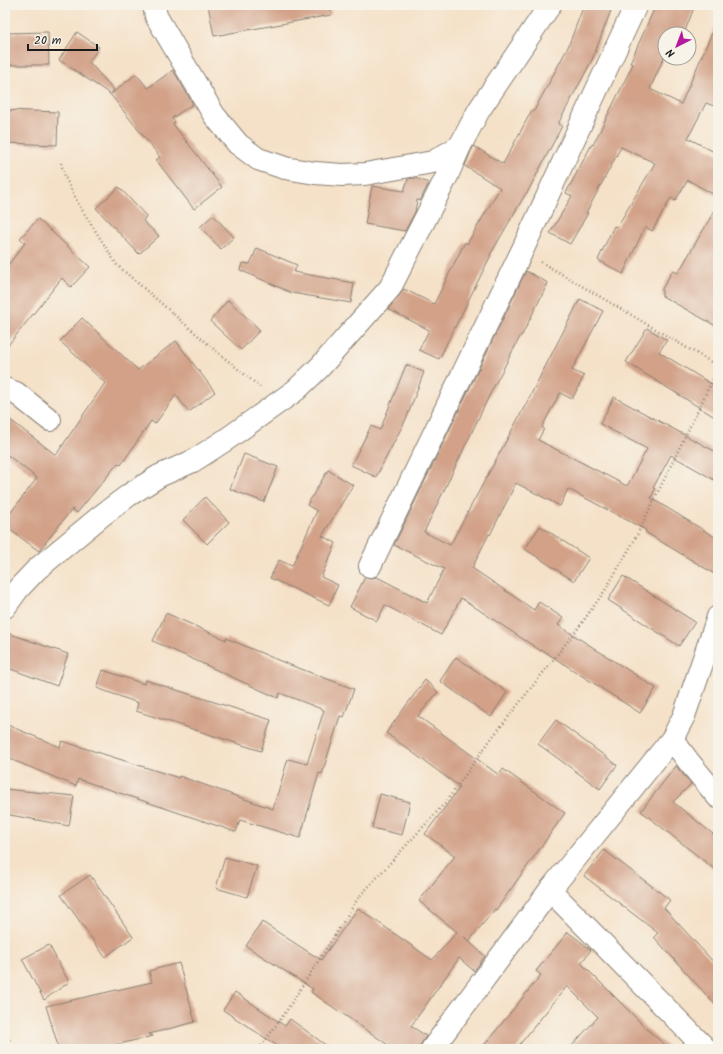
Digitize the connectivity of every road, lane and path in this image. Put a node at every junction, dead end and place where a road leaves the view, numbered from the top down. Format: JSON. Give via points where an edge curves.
{"nodes":[{"id":1,"x":154,"y":5,"type":"edge"},
{"id":2,"x":550,"y":5,"type":"edge"},
{"id":3,"x":636,"y":5,"type":"edge"},
{"id":4,"x":460,"y":146,"type":"junction"},
{"id":5,"x":61,"y":163,"type":"dead end"},
{"id":6,"x":522,"y":251,"type":"junction"},
{"id":7,"x":718,"y":366,"type":"edge"},
{"id":8,"x":718,"y":369,"type":"edge"},
{"id":9,"x":5,"y":389,"type":"edge"},
{"id":10,"x":279,"y":402,"type":"junction"},
{"id":11,"x":50,"y":420,"type":"dead end"},
{"id":12,"x":370,"y":566,"type":"dead end"},
{"id":13,"x":5,"y":607,"type":"edge"},
{"id":14,"x":718,"y":617,"type":"edge"},
{"id":15,"x":672,"y":739,"type":"junction"},
{"id":16,"x":718,"y":797,"type":"edge"},
{"id":17,"x":550,"y":890,"type":"junction"},
{"id":18,"x":5,"y":1024,"type":"edge"},
{"id":19,"x":12,"y":1049,"type":"edge"},
{"id":20,"x":259,"y":1049,"type":"edge"},
{"id":21,"x":432,"y":1049,"type":"edge"},
{"id":22,"x":706,"y":1049,"type":"edge"}],
"edges":[{"from":1,"to":4,"type":"street","via":[[156,16],[214,115],[238,144],[258,159],[285,168],[315,173],[365,174],[433,162]]},
{"from":2,"to":4,"type":"street","via":[[479,110]]},
{"from":3,"to":6,"type":"street"},
{"from":4,"to":10,"type":"street","via":[[390,288],[320,367]]},
{"from":5,"to":10,"type":"path","via":[[79,205],[117,265]]},
{"from":6,"to":7,"type":"path"},
{"from":6,"to":12,"type":"street"},
{"from":8,"to":20,"type":"path","via":[[634,541],[604,592],[446,802],[359,896],[285,1013]]},
{"from":9,"to":11,"type":"street","via":[[16,393]]},
{"from":10,"to":13,"type":"street","via":[[193,461],[159,476],[129,495],[37,569]]},
{"from":14,"to":15,"type":"street","via":[[684,716]]},
{"from":15,"to":16,"type":"street"},
{"from":15,"to":17,"type":"street"},
{"from":17,"to":21,"type":"street"},
{"from":17,"to":22,"type":"street"},
{"from":18,"to":19,"type":"path"}]}
